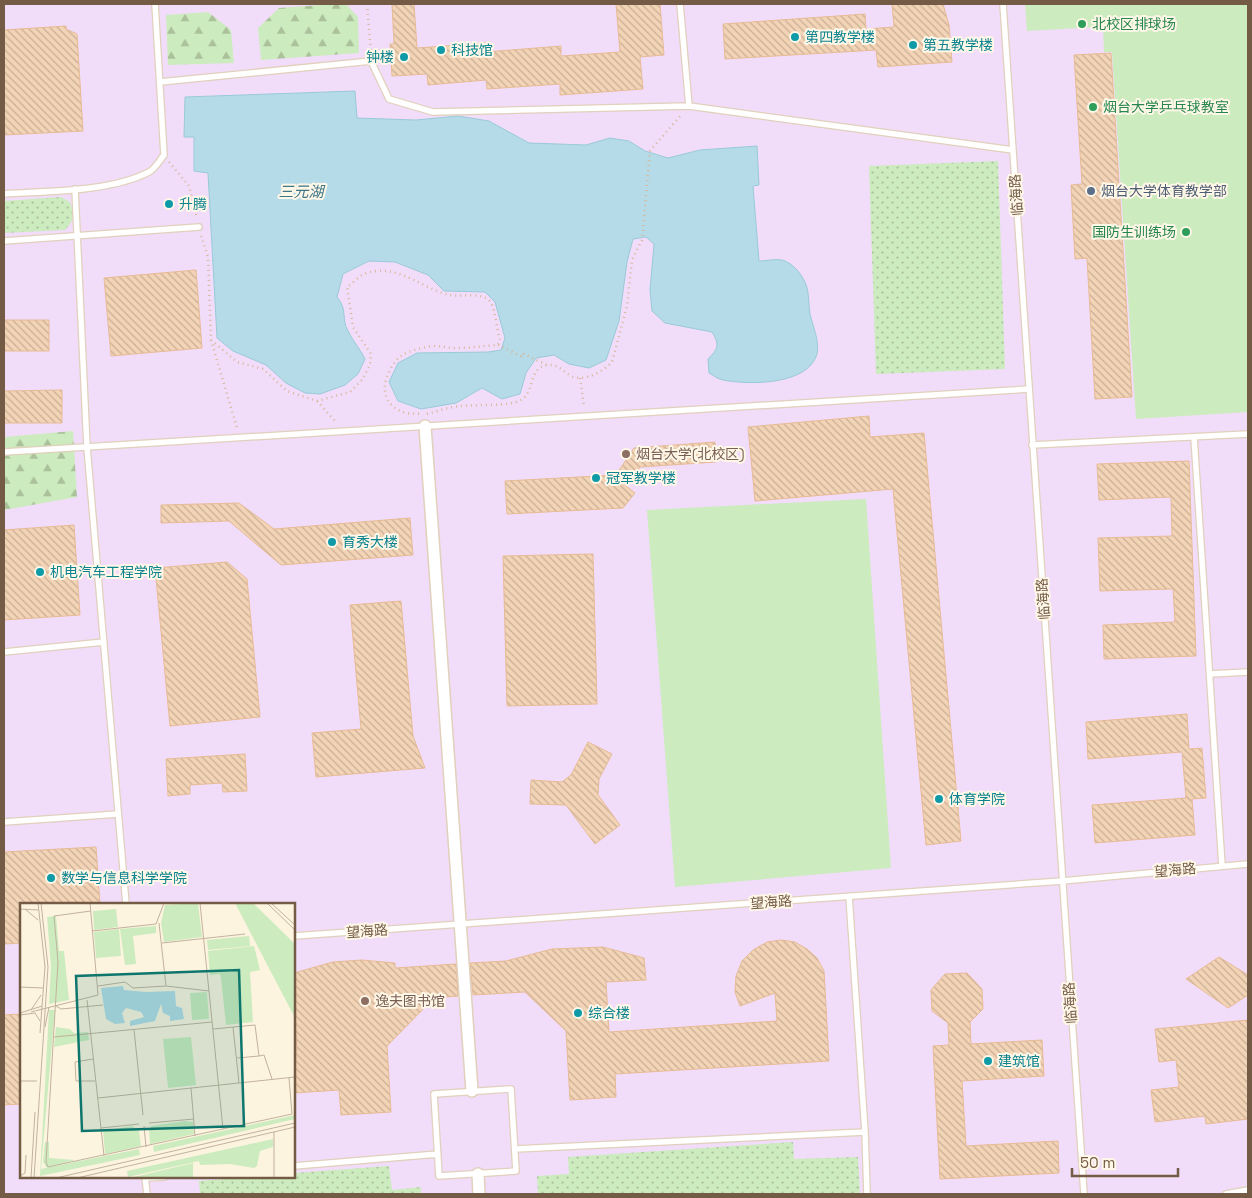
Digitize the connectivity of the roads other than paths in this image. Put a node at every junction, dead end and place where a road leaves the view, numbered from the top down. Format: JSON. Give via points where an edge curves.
{"nodes":[{"id":1,"x":155,"y":4,"type":"edge"},
{"id":2,"x":680,"y":4,"type":"edge"},
{"id":3,"x":1003,"y":4,"type":"edge"},
{"id":4,"x":160,"y":82,"type":"junction"},
{"id":5,"x":689,"y":106,"type":"junction"},
{"id":6,"x":1012,"y":150,"type":"junction"},
{"id":7,"x":75,"y":188,"type":"junction"},
{"id":8,"x":4,"y":194,"type":"edge"},
{"id":9,"x":199,"y":227,"type":"road end"},
{"id":10,"x":77,"y":236,"type":"junction"},
{"id":11,"x":4,"y":241,"type":"edge"},
{"id":12,"x":1028,"y":389,"type":"junction"},
{"id":13,"x":425,"y":426,"type":"junction"},
{"id":14,"x":1248,"y":434,"type":"edge"},
{"id":15,"x":1194,"y":437,"type":"junction"},
{"id":16,"x":1032,"y":444,"type":"junction"},
{"id":17,"x":87,"y":447,"type":"junction"},
{"id":18,"x":4,"y":452,"type":"edge"},
{"id":19,"x":104,"y":642,"type":"junction"},
{"id":20,"x":4,"y":652,"type":"edge"},
{"id":21,"x":1248,"y":672,"type":"edge"},
{"id":22,"x":1210,"y":674,"type":"junction"},
{"id":23,"x":118,"y":814,"type":"junction"},
{"id":24,"x":4,"y":822,"type":"edge"},
{"id":25,"x":1248,"y":864,"type":"edge"},
{"id":26,"x":1222,"y":866,"type":"junction"},
{"id":27,"x":1062,"y":881,"type":"junction"},
{"id":28,"x":849,"y":896,"type":"junction"},
{"id":29,"x":126,"y":903,"type":"edge"},
{"id":30,"x":461,"y":924,"type":"junction"},
{"id":31,"x":295,"y":936,"type":"edge"},
{"id":32,"x":472,"y":1091,"type":"junction"},
{"id":33,"x":864,"y":1132,"type":"junction"},
{"id":34,"x":515,"y":1149,"type":"junction"},
{"id":35,"x":438,"y":1154,"type":"junction"},
{"id":36,"x":295,"y":1166,"type":"edge"},
{"id":37,"x":478,"y":1174,"type":"junction"},
{"id":38,"x":146,"y":1178,"type":"edge"},
{"id":39,"x":1248,"y":1190,"type":"edge"},
{"id":40,"x":147,"y":1194,"type":"edge"},
{"id":41,"x":479,"y":1194,"type":"edge"},
{"id":42,"x":867,"y":1194,"type":"edge"},
{"id":43,"x":1084,"y":1194,"type":"edge"},
{"id":44,"x":1226,"y":1194,"type":"edge"}],
"edges":[{"from":1,"to":4,"type":"lane"},
{"from":2,"to":5,"type":"lane"},
{"from":3,"to":6,"type":"lane","name":"临海路"},
{"from":4,"to":5,"type":"lane","via":[[371,61],[389,99],[433,112]]},
{"from":4,"to":7,"type":"lane","via":[[164,155],[151,172],[117,183]]},
{"from":5,"to":6,"type":"lane"},
{"from":6,"to":12,"type":"lane","name":"临海路"},
{"from":7,"to":8,"type":"lane"},
{"from":7,"to":10,"type":"lane"},
{"from":9,"to":10,"type":"lane"},
{"from":10,"to":11,"type":"lane"},
{"from":10,"to":17,"type":"lane"},
{"from":12,"to":13,"type":"lane"},
{"from":12,"to":16,"type":"lane","name":"临海路"},
{"from":13,"to":17,"type":"lane"},
{"from":13,"to":30,"type":"street"},
{"from":14,"to":15,"type":"lane"},
{"from":15,"to":16,"type":"lane"},
{"from":15,"to":22,"type":"lane"},
{"from":16,"to":27,"type":"lane","name":"临海路"},
{"from":17,"to":18,"type":"lane"},
{"from":17,"to":19,"type":"lane"},
{"from":19,"to":20,"type":"lane"},
{"from":19,"to":23,"type":"lane"},
{"from":21,"to":22,"type":"lane"},
{"from":22,"to":26,"type":"lane"},
{"from":23,"to":24,"type":"lane"},
{"from":23,"to":29,"type":"lane"},
{"from":25,"to":26,"type":"lane","name":"望海路"},
{"from":26,"to":27,"type":"lane","name":"望海路"},
{"from":27,"to":28,"type":"lane","name":"望海路"},
{"from":27,"to":43,"type":"lane","name":"临海路"},
{"from":28,"to":30,"type":"lane","name":"望海路"},
{"from":28,"to":33,"type":"lane"},
{"from":30,"to":31,"type":"lane","name":"望海路"},
{"from":30,"to":32,"type":"street"},
{"from":32,"to":34,"type":"lane","via":[[511,1089]]},
{"from":32,"to":35,"type":"lane","via":[[434,1094]]},
{"from":33,"to":34,"type":"lane"},
{"from":33,"to":42,"type":"lane"},
{"from":34,"to":37,"type":"lane","via":[[516,1172]]},
{"from":35,"to":36,"type":"lane"},
{"from":35,"to":37,"type":"lane","via":[[439,1176]]},
{"from":37,"to":41,"type":"street"},
{"from":38,"to":40,"type":"lane"},
{"from":39,"to":44,"type":"lane"}]}
